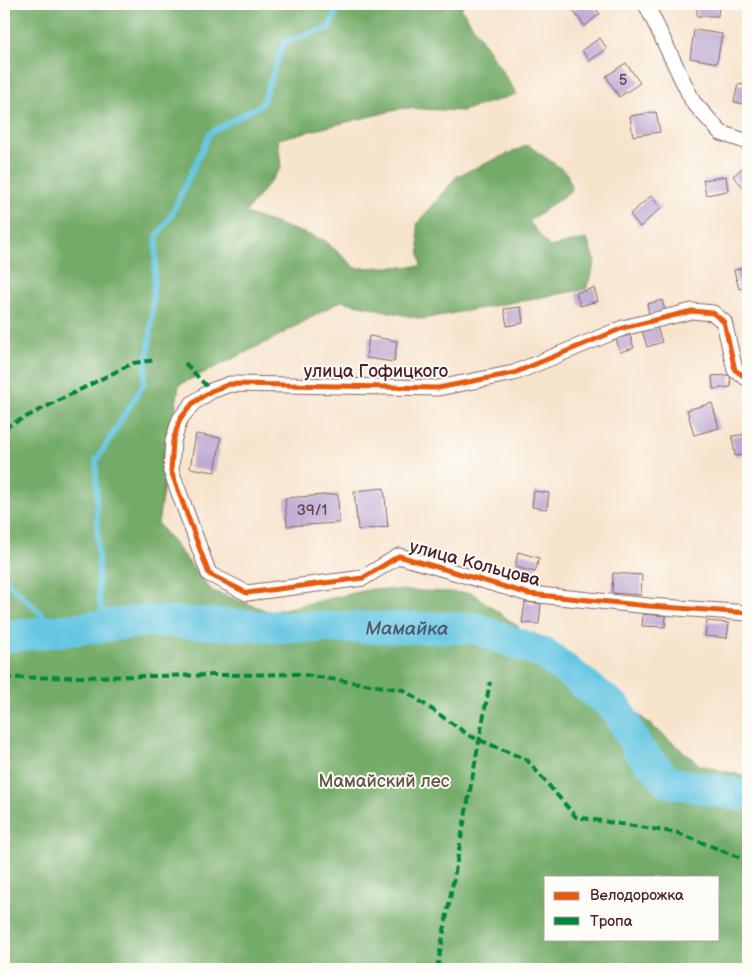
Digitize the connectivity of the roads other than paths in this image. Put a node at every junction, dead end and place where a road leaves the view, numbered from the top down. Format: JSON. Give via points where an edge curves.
{"nodes":[{"id":1,"x":646,"y":4,"type":"edge"},
{"id":2,"x":748,"y":142,"type":"edge"},
{"id":3,"x":748,"y":379,"type":"edge"},
{"id":4,"x":193,"y":403,"type":"joint"},
{"id":5,"x":748,"y":613,"type":"edge"}],
"edges":[{"from":1,"to":2,"type":"street","via":[[693,102],[721,133]]},
{"from":3,"to":4,"type":"street","name":"улица Гофицкого","via":[[736,370],[724,322],[713,313],[692,311],[623,328],[514,373],[438,388],[230,384]]},
{"from":4,"to":5,"type":"street","name":"улица Кольцова","via":[[180,419],[173,441],[170,471],[209,574],[248,593],[363,578],[399,556],[529,594]]}]}
